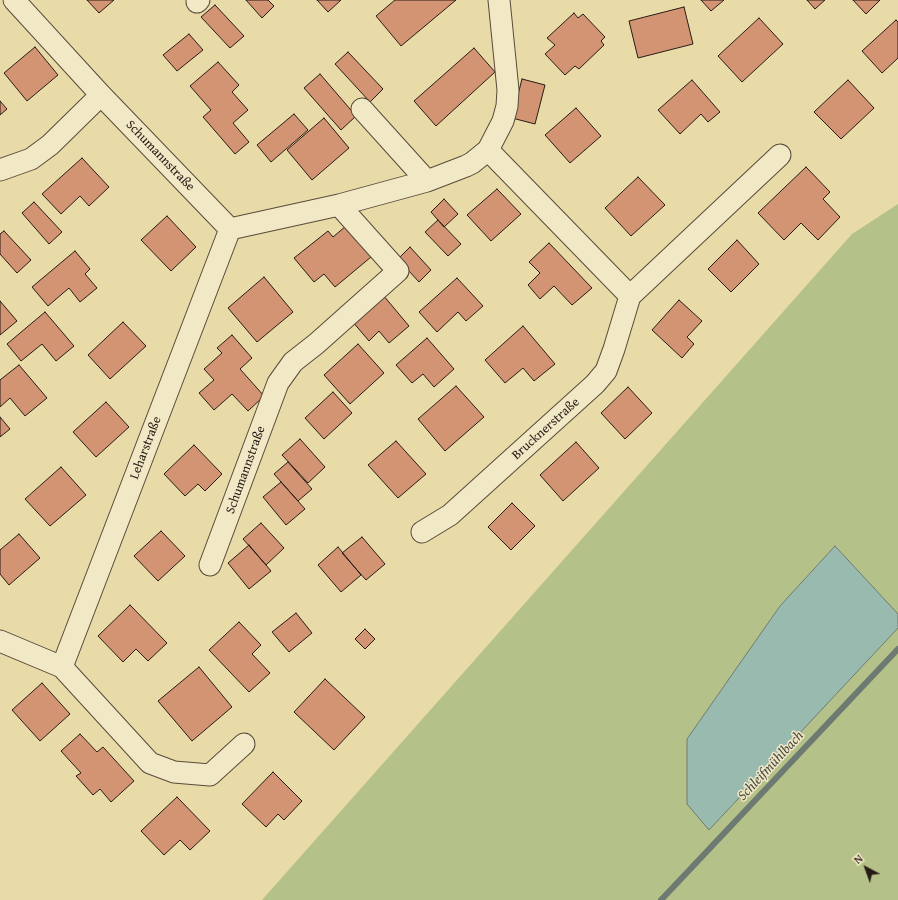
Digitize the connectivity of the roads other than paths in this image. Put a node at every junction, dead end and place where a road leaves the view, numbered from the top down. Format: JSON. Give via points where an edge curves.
{"nodes":[{"id":1,"x":14,"y":0,"type":"edge"},
{"id":2,"x":499,"y":0,"type":"edge"},
{"id":3,"x":101,"y":95,"type":"junction"},
{"id":4,"x":362,"y":109,"type":"dead end"},
{"id":5,"x":488,"y":150,"type":"junction"},
{"id":6,"x":780,"y":155,"type":"dead end"},
{"id":7,"x":0,"y":170,"type":"edge"},
{"id":8,"x":427,"y":181,"type":"junction"},
{"id":9,"x":339,"y":205,"type":"junction"},
{"id":10,"x":230,"y":229,"type":"junction"},
{"id":11,"x":630,"y":296,"type":"junction"},
{"id":12,"x":422,"y":532,"type":"dead end"},
{"id":13,"x":210,"y":565,"type":"dead end"},
{"id":14,"x":0,"y":641,"type":"edge"},
{"id":15,"x":62,"y":666,"type":"junction"},
{"id":16,"x":244,"y":744,"type":"dead end"}],
"edges":[{"from":1,"to":3,"type":"street","name":"Schumannstraße"},
{"from":2,"to":5,"type":"street","via":[[508,90],[503,121]]},
{"from":3,"to":7,"type":"street","via":[[46,148],[31,159]]},
{"from":3,"to":10,"type":"street","name":"Schumannstraße"},
{"from":4,"to":8,"type":"street"},
{"from":5,"to":8,"type":"street","via":[[472,163]]},
{"from":5,"to":11,"type":"street"},
{"from":6,"to":11,"type":"street","name":"Brucknerstraße"},
{"from":8,"to":9,"type":"street"},
{"from":9,"to":10,"type":"street"},
{"from":9,"to":13,"type":"street","name":"Schumannstraße","via":[[398,271],[395,285],[293,362],[278,383]]},
{"from":10,"to":15,"type":"street","name":"Leharstraße"},
{"from":11,"to":12,"type":"street","name":"Brucknerstraße","via":[[606,371],[595,384],[450,515]]},
{"from":14,"to":15,"type":"street"},
{"from":15,"to":16,"type":"street","via":[[150,763],[174,772],[210,774]]}]}
